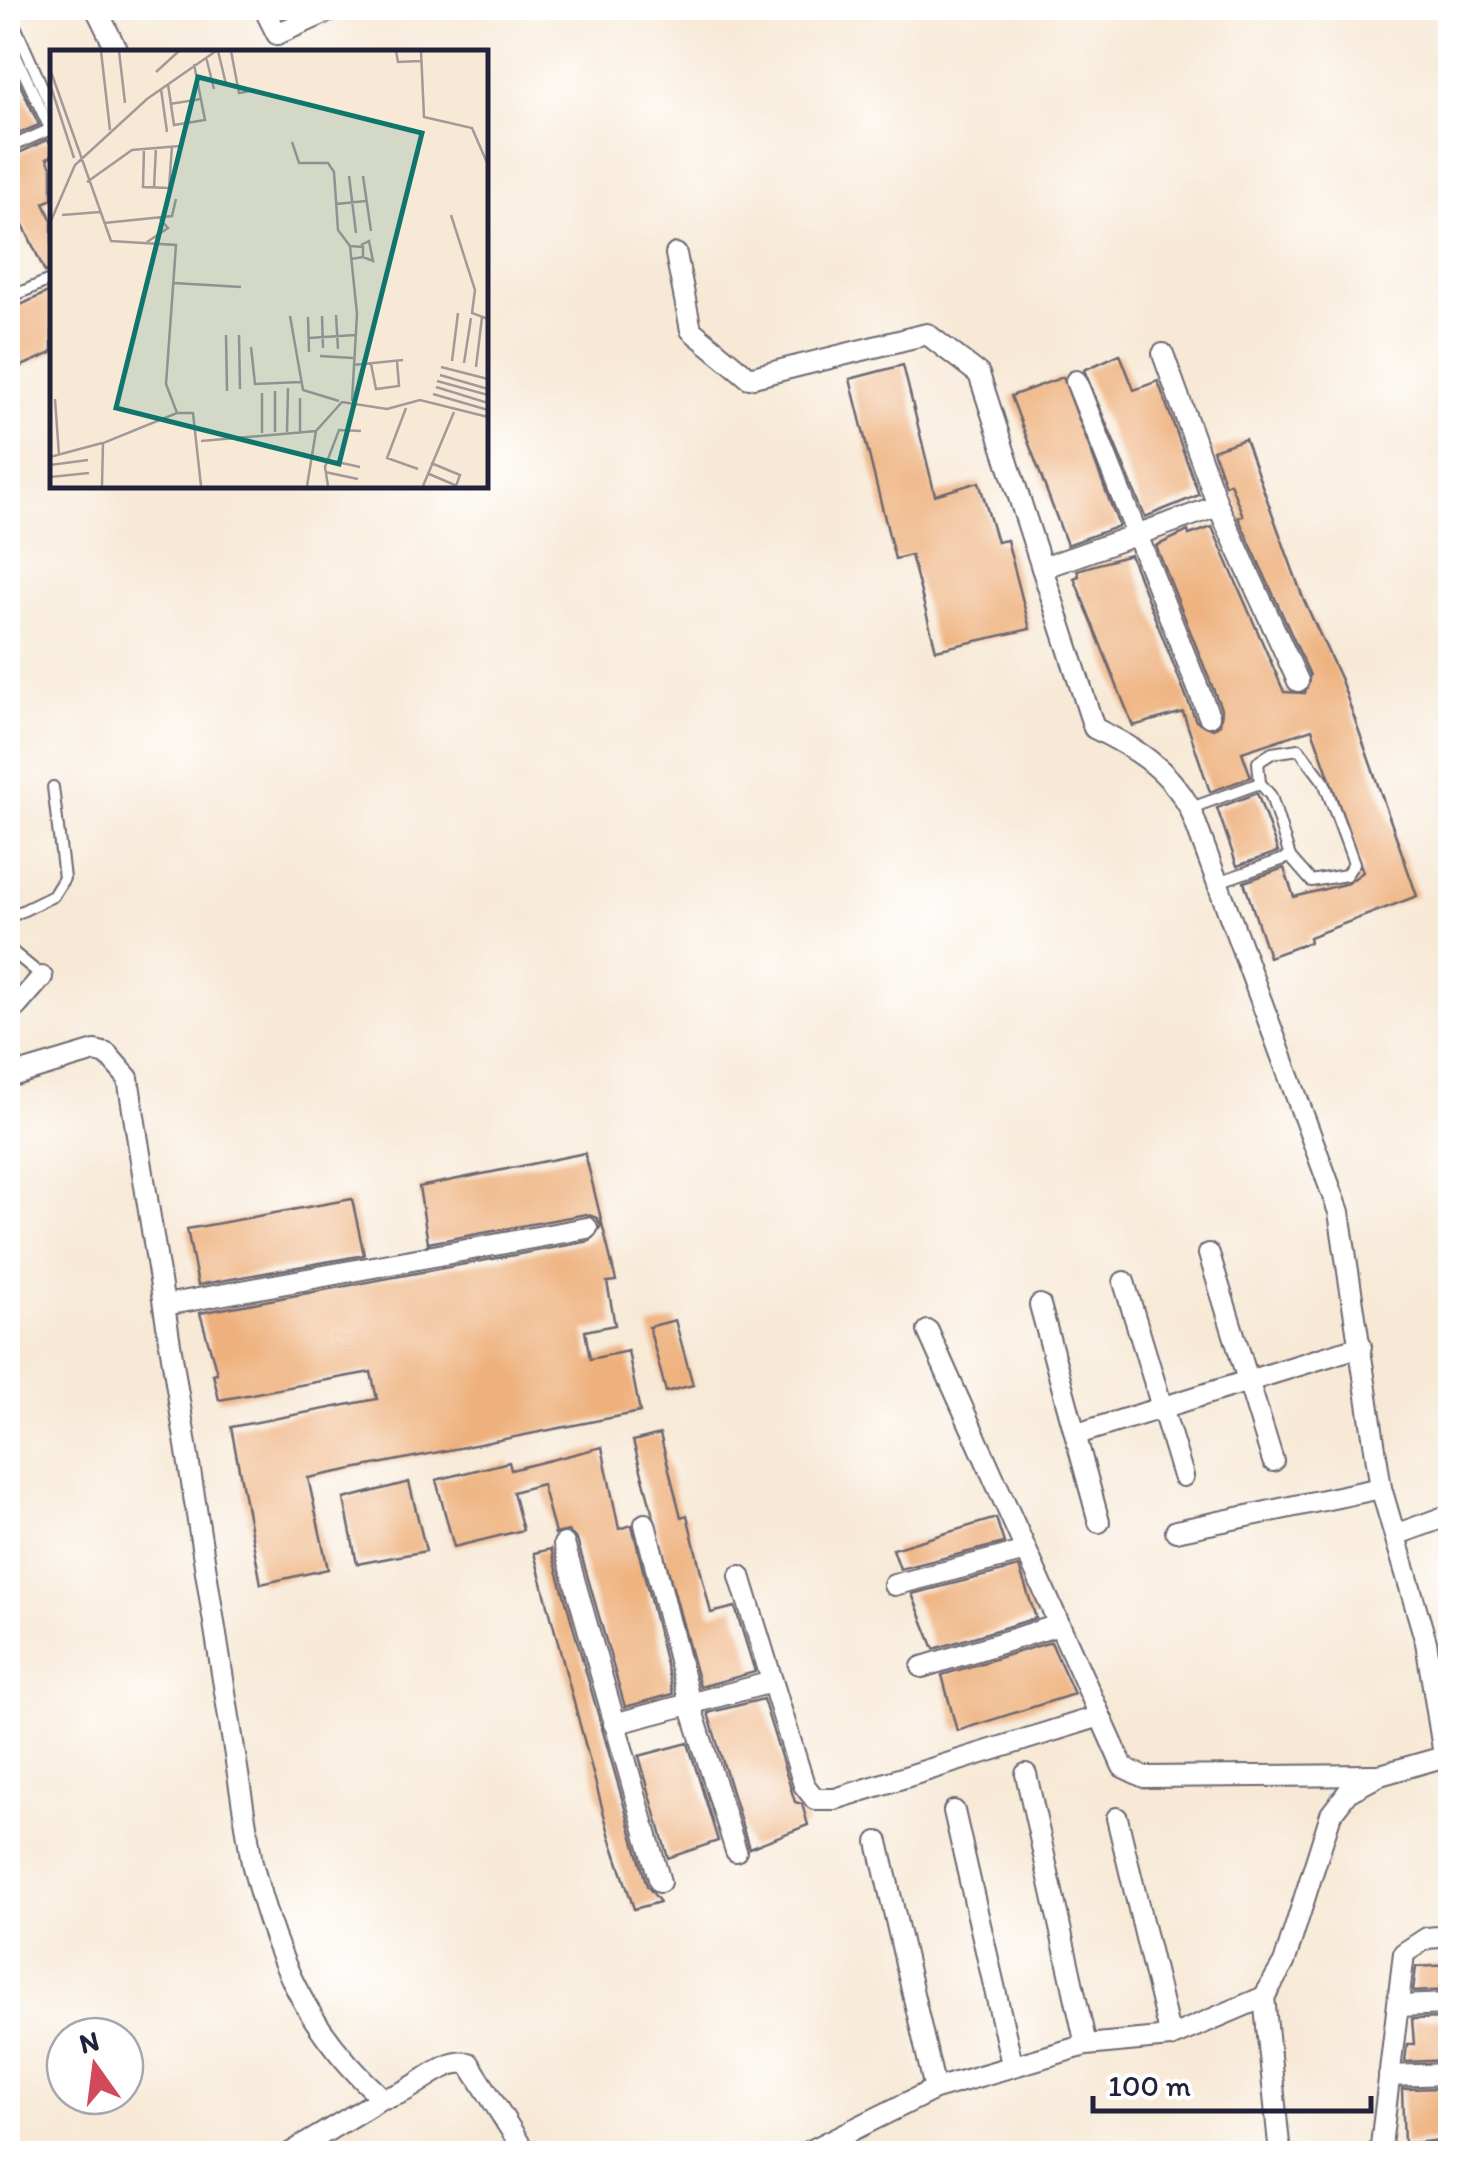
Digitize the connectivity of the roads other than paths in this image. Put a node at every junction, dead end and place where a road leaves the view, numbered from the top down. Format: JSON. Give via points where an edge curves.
{"nodes":[{"id":1,"x":96,"y":8,"type":"edge"},
{"id":2,"x":264,"y":8,"type":"edge"},
{"id":3,"x":336,"y":8,"type":"edge"},
{"id":4,"x":8,"y":10,"type":"edge"},
{"id":5,"x":8,"y":40,"type":"edge"},
{"id":6,"x":116,"y":49,"type":"dead end"},
{"id":7,"x":50,"y":104,"type":"edge"},
{"id":8,"x":50,"y":127,"type":"edge"},
{"id":9,"x":50,"y":132,"type":"edge"},
{"id":10,"x":8,"y":148,"type":"edge"},
{"id":11,"x":676,"y":254,"type":"dead end"},
{"id":12,"x":50,"y":280,"type":"edge"},
{"id":13,"x":8,"y":298,"type":"edge"},
{"id":14,"x":1163,"y":354,"type":"dead end"},
{"id":15,"x":1076,"y":382,"type":"dead end"},
{"id":16,"x":1218,"y":506,"type":"junction"},
{"id":17,"x":1138,"y":533,"type":"junction"},
{"id":18,"x":1042,"y":568,"type":"junction"},
{"id":19,"x":1298,"y":681,"type":"dead end"},
{"id":20,"x":1209,"y":716,"type":"dead end"},
{"id":21,"x":1260,"y":783,"type":"junction"},
{"id":22,"x":53,"y":787,"type":"dead end"},
{"id":23,"x":1190,"y":808,"type":"junction"},
{"id":24,"x":1290,"y":857,"type":"junction"},
{"id":25,"x":1218,"y":882,"type":"junction"},
{"id":26,"x":8,"y":918,"type":"edge"},
{"id":27,"x":8,"y":948,"type":"edge"},
{"id":28,"x":42,"y":977,"type":"joint"},
{"id":29,"x":8,"y":1016,"type":"edge"},
{"id":30,"x":8,"y":1077,"type":"edge"},
{"id":31,"x":586,"y":1228,"type":"dead end"},
{"id":32,"x":1208,"y":1254,"type":"dead end"},
{"id":33,"x":1124,"y":1282,"type":"dead end"},
{"id":34,"x":165,"y":1305,"type":"junction"},
{"id":35,"x":1040,"y":1305,"type":"dead end"},
{"id":36,"x":928,"y":1331,"type":"dead end"},
{"id":37,"x":1360,"y":1346,"type":"junction"},
{"id":38,"x":1247,"y":1381,"type":"junction"},
{"id":39,"x":1161,"y":1408,"type":"junction"},
{"id":40,"x":1077,"y":1434,"type":"junction"},
{"id":41,"x":1273,"y":1462,"type":"dead end"},
{"id":42,"x":1183,"y":1476,"type":"dead end"},
{"id":43,"x":1381,"y":1488,"type":"junction"},
{"id":44,"x":1450,"y":1515,"type":"edge"},
{"id":45,"x":1098,"y":1522,"type":"dead end"},
{"id":46,"x":645,"y":1524,"type":"dead end"},
{"id":47,"x":1176,"y":1531,"type":"dead end"},
{"id":48,"x":1395,"y":1535,"type":"junction"},
{"id":49,"x":564,"y":1544,"type":"dead end"},
{"id":50,"x":1026,"y":1551,"type":"junction"},
{"id":51,"x":740,"y":1576,"type":"dead end"},
{"id":52,"x":894,"y":1585,"type":"dead end"},
{"id":53,"x":1059,"y":1625,"type":"junction"},
{"id":54,"x":922,"y":1667,"type":"dead end"},
{"id":55,"x":772,"y":1682,"type":"junction"},
{"id":56,"x":690,"y":1704,"type":"junction"},
{"id":57,"x":1098,"y":1717,"type":"junction"},
{"id":58,"x":614,"y":1724,"type":"junction"},
{"id":59,"x":1447,"y":1755,"type":"edge"},
{"id":60,"x":1026,"y":1774,"type":"dead end"},
{"id":61,"x":1380,"y":1775,"type":"junction"},
{"id":62,"x":954,"y":1811,"type":"dead end"},
{"id":63,"x":1117,"y":1818,"type":"dead end"},
{"id":64,"x":878,"y":1842,"type":"dead end"},
{"id":65,"x":736,"y":1851,"type":"dead end"},
{"id":66,"x":660,"y":1882,"type":"dead end"},
{"id":67,"x":1450,"y":1936,"type":"edge"},
{"id":68,"x":1264,"y":1997,"type":"junction"},
{"id":69,"x":1450,"y":2004,"type":"edge"},
{"id":70,"x":1398,"y":2006,"type":"junction"},
{"id":71,"x":1170,"y":2036,"type":"junction"},
{"id":72,"x":1086,"y":2045,"type":"junction"},
{"id":73,"x":1012,"y":2064,"type":"junction"},
{"id":74,"x":1450,"y":2074,"type":"edge"},
{"id":75,"x":1389,"y":2076,"type":"junction"},
{"id":76,"x":934,"y":2089,"type":"junction"},
{"id":77,"x":382,"y":2098,"type":"junction"},
{"id":78,"x":1450,"y":2153,"type":"edge"},
{"id":79,"x":290,"y":2154,"type":"edge"},
{"id":80,"x":526,"y":2154,"type":"edge"},
{"id":81,"x":804,"y":2154,"type":"edge"},
{"id":82,"x":1280,"y":2154,"type":"edge"},
{"id":83,"x":1380,"y":2154,"type":"edge"},
{"id":84,"x":1424,"y":2154,"type":"edge"}],
"edges":[{"from":1,"to":6,"type":"street"},
{"from":2,"to":3,"type":"street","via":[[277,34]]},
{"from":4,"to":7,"type":"lane"},
{"from":5,"to":8,"type":"lane"},
{"from":9,"to":10,"type":"lane"},
{"from":11,"to":18,"type":"street","via":[[692,330],[749,378],[927,334],[979,374]]},
{"from":12,"to":13,"type":"lane"},
{"from":14,"to":16,"type":"street"},
{"from":15,"to":17,"type":"street"},
{"from":16,"to":17,"type":"street"},
{"from":16,"to":19,"type":"street"},
{"from":17,"to":18,"type":"street"},
{"from":17,"to":20,"type":"street"},
{"from":18,"to":23,"type":"street","via":[[1094,728],[1174,780]]},
{"from":21,"to":23,"type":"lane"},
{"from":21,"to":24,"type":"lane","via":[[1272,796]]},
{"from":21,"to":24,"type":"lane","via":[[1258,762],[1299,750],[1324,782],[1354,864],[1346,875],[1311,880]]},
{"from":22,"to":26,"type":"lane","via":[[64,878],[53,896]]},
{"from":23,"to":25,"type":"street"},
{"from":24,"to":25,"type":"lane"},
{"from":25,"to":37,"type":"street","via":[[1339,1212]]},
{"from":27,"to":28,"type":"lane"},
{"from":28,"to":29,"type":"street"},
{"from":30,"to":34,"type":"street","via":[[95,1051],[121,1066]]},
{"from":31,"to":34,"type":"street"},
{"from":32,"to":38,"type":"street"},
{"from":33,"to":39,"type":"street"},
{"from":34,"to":77,"type":"street","via":[[262,1900],[298,1999],[342,2061]]},
{"from":35,"to":40,"type":"street"},
{"from":36,"to":50,"type":"street"},
{"from":37,"to":38,"type":"street"},
{"from":37,"to":43,"type":"street"},
{"from":38,"to":39,"type":"street"},
{"from":38,"to":41,"type":"street"},
{"from":39,"to":40,"type":"street"},
{"from":39,"to":42,"type":"street"},
{"from":40,"to":45,"type":"street"},
{"from":43,"to":47,"type":"street"},
{"from":43,"to":48,"type":"street"},
{"from":44,"to":48,"type":"street"},
{"from":46,"to":56,"type":"street"},
{"from":48,"to":59,"type":"street","via":[[1426,1642]]},
{"from":49,"to":58,"type":"street"},
{"from":50,"to":52,"type":"street"},
{"from":50,"to":53,"type":"street"},
{"from":51,"to":55,"type":"street"},
{"from":53,"to":54,"type":"street"},
{"from":53,"to":57,"type":"street"},
{"from":55,"to":56,"type":"street"},
{"from":55,"to":57,"type":"street","via":[[804,1786],[825,1800]]},
{"from":56,"to":58,"type":"street"},
{"from":56,"to":65,"type":"street"},
{"from":57,"to":61,"type":"street","via":[[1116,1758],[1144,1777]]},
{"from":58,"to":66,"type":"street"},
{"from":59,"to":61,"type":"street"},
{"from":60,"to":72,"type":"street"},
{"from":61,"to":68,"type":"street","via":[[1348,1792],[1331,1814],[1284,1962]]},
{"from":62,"to":73,"type":"street"},
{"from":63,"to":71,"type":"street"},
{"from":64,"to":76,"type":"street"},
{"from":67,"to":70,"type":"street","via":[[1427,1938],[1404,1953]]},
{"from":68,"to":71,"type":"street"},
{"from":68,"to":82,"type":"street"},
{"from":69,"to":70,"type":"street"},
{"from":70,"to":75,"type":"street"},
{"from":71,"to":72,"type":"street"},
{"from":72,"to":73,"type":"street"},
{"from":73,"to":76,"type":"street"},
{"from":74,"to":75,"type":"street"},
{"from":75,"to":83,"type":"street"},
{"from":76,"to":81,"type":"street"},
{"from":77,"to":79,"type":"street"},
{"from":77,"to":80,"type":"street","via":[[457,2061],[469,2063]]},
{"from":78,"to":84,"type":"street"}]}
